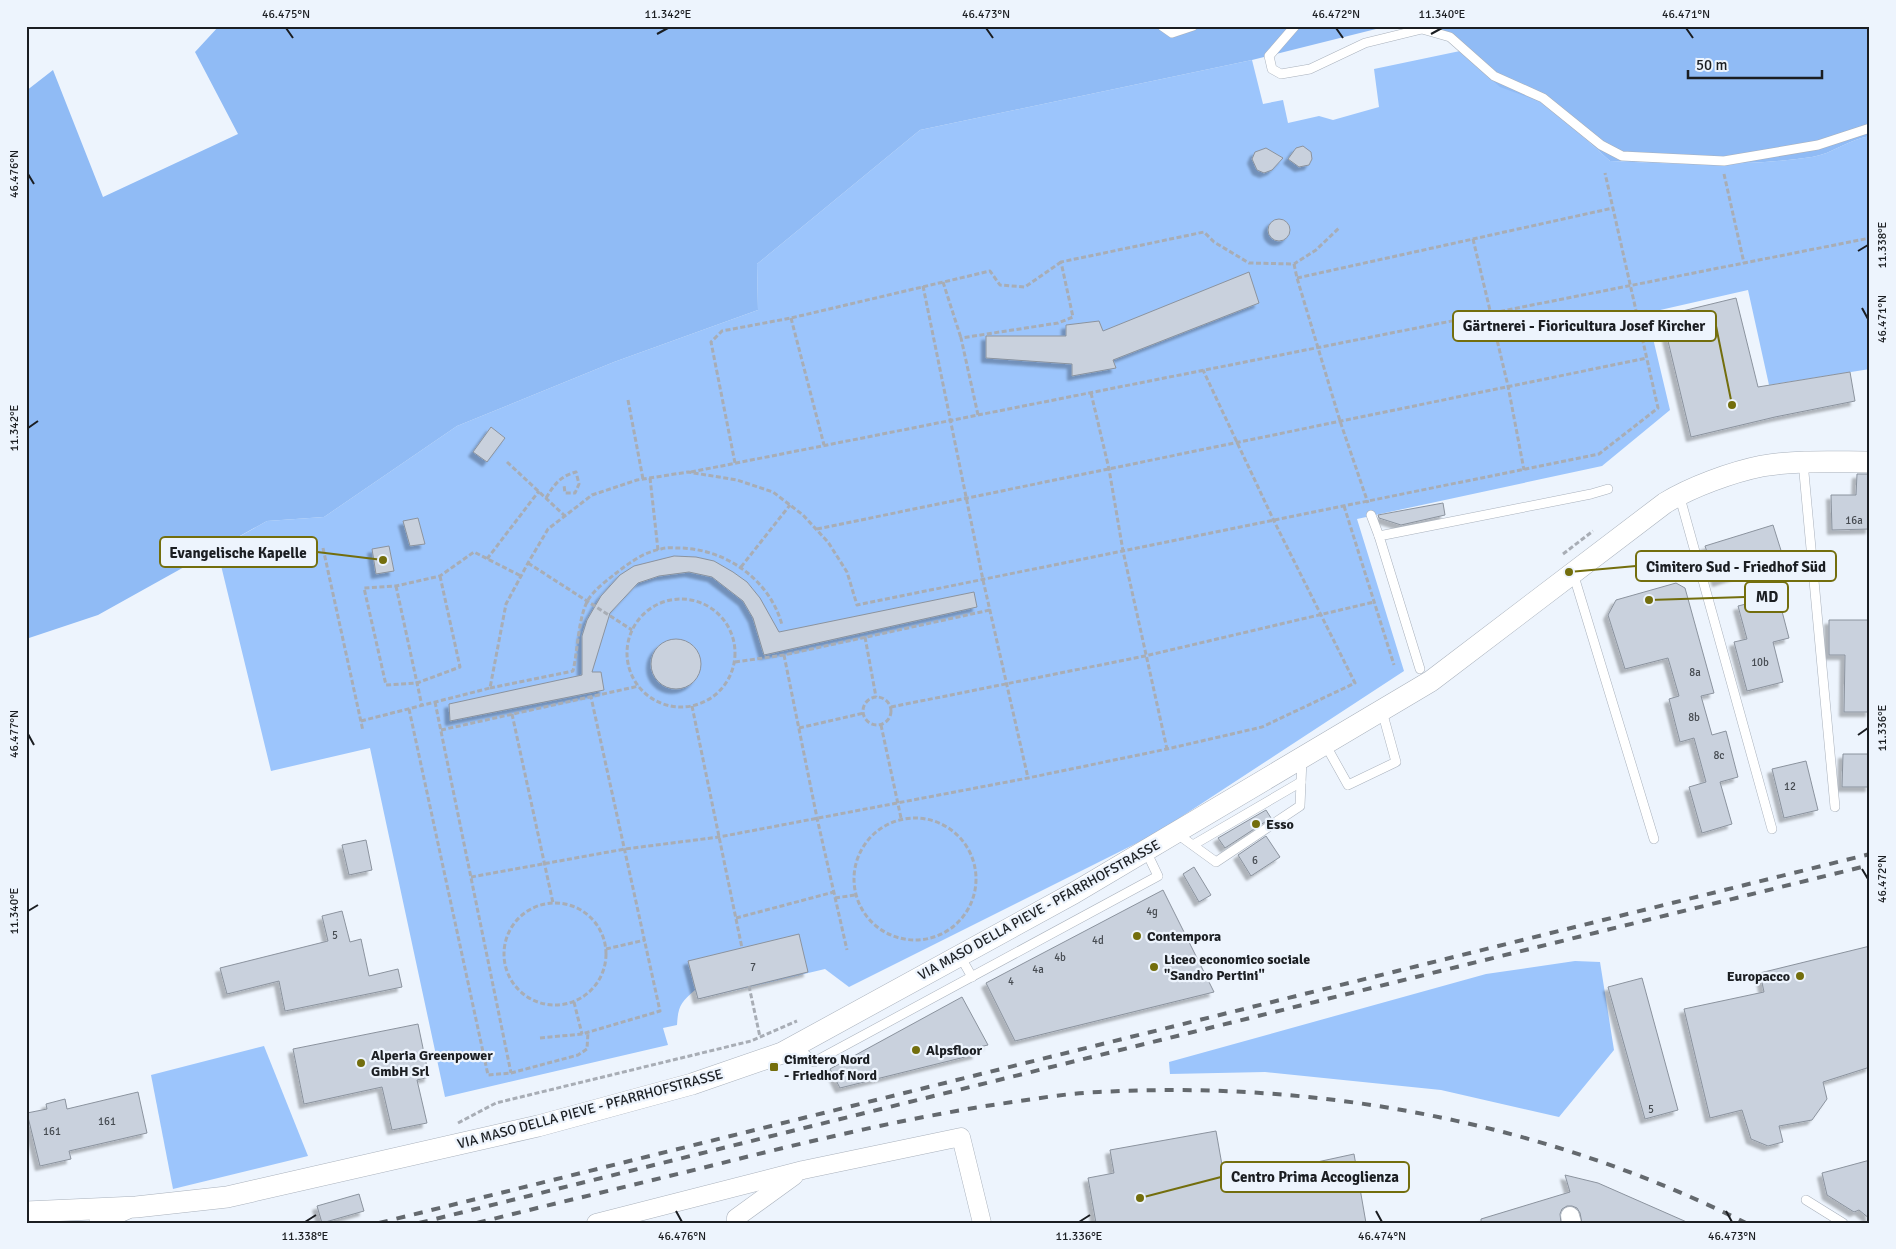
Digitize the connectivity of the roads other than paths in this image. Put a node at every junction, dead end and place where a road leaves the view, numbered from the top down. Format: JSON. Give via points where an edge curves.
{"nodes":[{"id":1,"x":1162,"y":26,"type":"edge"},
{"id":2,"x":1193,"y":26,"type":"edge"},
{"id":3,"x":1295,"y":26,"type":"edge"},
{"id":4,"x":1870,"y":128,"type":"edge"},
{"id":5,"x":1803,"y":462,"type":"junction"},
{"id":6,"x":1870,"y":462,"type":"edge"},
{"id":7,"x":1608,"y":489,"type":"dead end"},
{"id":8,"x":1679,"y":494,"type":"junction"},
{"id":9,"x":1371,"y":516,"type":"road end"},
{"id":10,"x":1379,"y":536,"type":"junction"},
{"id":11,"x":1573,"y":573,"type":"junction"},
{"id":12,"x":1420,"y":669,"type":"dead end"},
{"id":13,"x":1381,"y":710,"type":"junction"},
{"id":14,"x":1325,"y":744,"type":"junction"},
{"id":15,"x":1302,"y":758,"type":"junction"},
{"id":16,"x":1301,"y":782,"type":"junction"},
{"id":17,"x":1835,"y":807,"type":"dead end"},
{"id":18,"x":1772,"y":828,"type":"dead end"},
{"id":19,"x":1176,"y":832,"type":"junction"},
{"id":20,"x":1654,"y":839,"type":"dead end"},
{"id":21,"x":1193,"y":845,"type":"junction"},
{"id":22,"x":1146,"y":851,"type":"junction"},
{"id":23,"x":960,"y":956,"type":"junction"},
{"id":24,"x":972,"y":977,"type":"junction"},
{"id":25,"x":796,"y":1046,"type":"junction"},
{"id":26,"x":803,"y":1170,"type":"junction"},
{"id":27,"x":1806,"y":1200,"type":"dead end"},
{"id":28,"x":136,"y":1207,"type":"junction"},
{"id":29,"x":26,"y":1212,"type":"edge"},
{"id":30,"x":98,"y":1223,"type":"edge"},
{"id":31,"x":596,"y":1223,"type":"edge"},
{"id":32,"x":736,"y":1223,"type":"edge"},
{"id":33,"x":982,"y":1223,"type":"edge"},
{"id":34,"x":1843,"y":1223,"type":"edge"}],
"edges":[{"from":1,"to":2,"type":"lane","via":[[1172,33]]},
{"from":3,"to":4,"type":"lane","via":[[1269,56],[1272,69],[1281,74],[1310,69],[1365,42],[1422,29],[1450,37],[1494,76],[1543,98],[1601,145],[1622,156],[1724,162],[1818,145]]},
{"from":5,"to":6,"type":"street","name":"VIA MASO DELLA PIEVE - PFARRHOFSTRASSE"},
{"from":5,"to":8,"type":"street","name":"VIA MASO DELLA PIEVE - PFARRHOFSTRASSE","via":[[1762,466]]},
{"from":5,"to":17,"type":"lane"},
{"from":7,"to":10,"type":"lane"},
{"from":8,"to":11,"type":"street","name":"VIA MASO DELLA PIEVE - PFARRHOFSTRASSE"},
{"from":8,"to":18,"type":"lane"},
{"from":9,"to":10,"type":"lane"},
{"from":10,"to":12,"type":"lane"},
{"from":11,"to":13,"type":"street","name":"VIA MASO DELLA PIEVE - PFARRHOFSTRASSE","via":[[1431,681]]},
{"from":11,"to":20,"type":"lane"},
{"from":13,"to":14,"type":"street","name":"VIA MASO DELLA PIEVE - PFARRHOFSTRASSE"},
{"from":13,"to":14,"type":"lane","via":[[1396,762],[1348,786]]},
{"from":14,"to":15,"type":"street","name":"VIA MASO DELLA PIEVE - PFARRHOFSTRASSE"},
{"from":15,"to":16,"type":"lane"},
{"from":15,"to":19,"type":"street","name":"VIA MASO DELLA PIEVE - PFARRHOFSTRASSE"},
{"from":16,"to":21,"type":"lane"},
{"from":16,"to":21,"type":"lane","via":[[1300,806],[1216,862]]},
{"from":19,"to":21,"type":"lane"},
{"from":19,"to":22,"type":"street","name":"VIA MASO DELLA PIEVE - PFARRHOFSTRASSE"},
{"from":22,"to":23,"type":"street","name":"VIA MASO DELLA PIEVE - PFARRHOFSTRASSE"},
{"from":22,"to":24,"type":"lane","via":[[1158,876]]},
{"from":23,"to":24,"type":"lane"},
{"from":23,"to":25,"type":"street","name":"VIA MASO DELLA PIEVE - PFARRHOFSTRASSE"},
{"from":24,"to":25,"type":"lane","via":[[814,1062]]},
{"from":25,"to":28,"type":"street","name":"VIA MASO DELLA PIEVE - PFARRHOFSTRASSE","via":[[692,1084],[538,1126],[227,1197]]},
{"from":26,"to":31,"type":"street"},
{"from":26,"to":32,"type":"street","via":[[736,1218]]},
{"from":26,"to":33,"type":"street","via":[[961,1137]]},
{"from":27,"to":34,"type":"lane"},
{"from":28,"to":29,"type":"street","name":"VIA MASO DELLA PIEVE - PFARRHOFSTRASSE"},
{"from":28,"to":30,"type":"street"}]}
